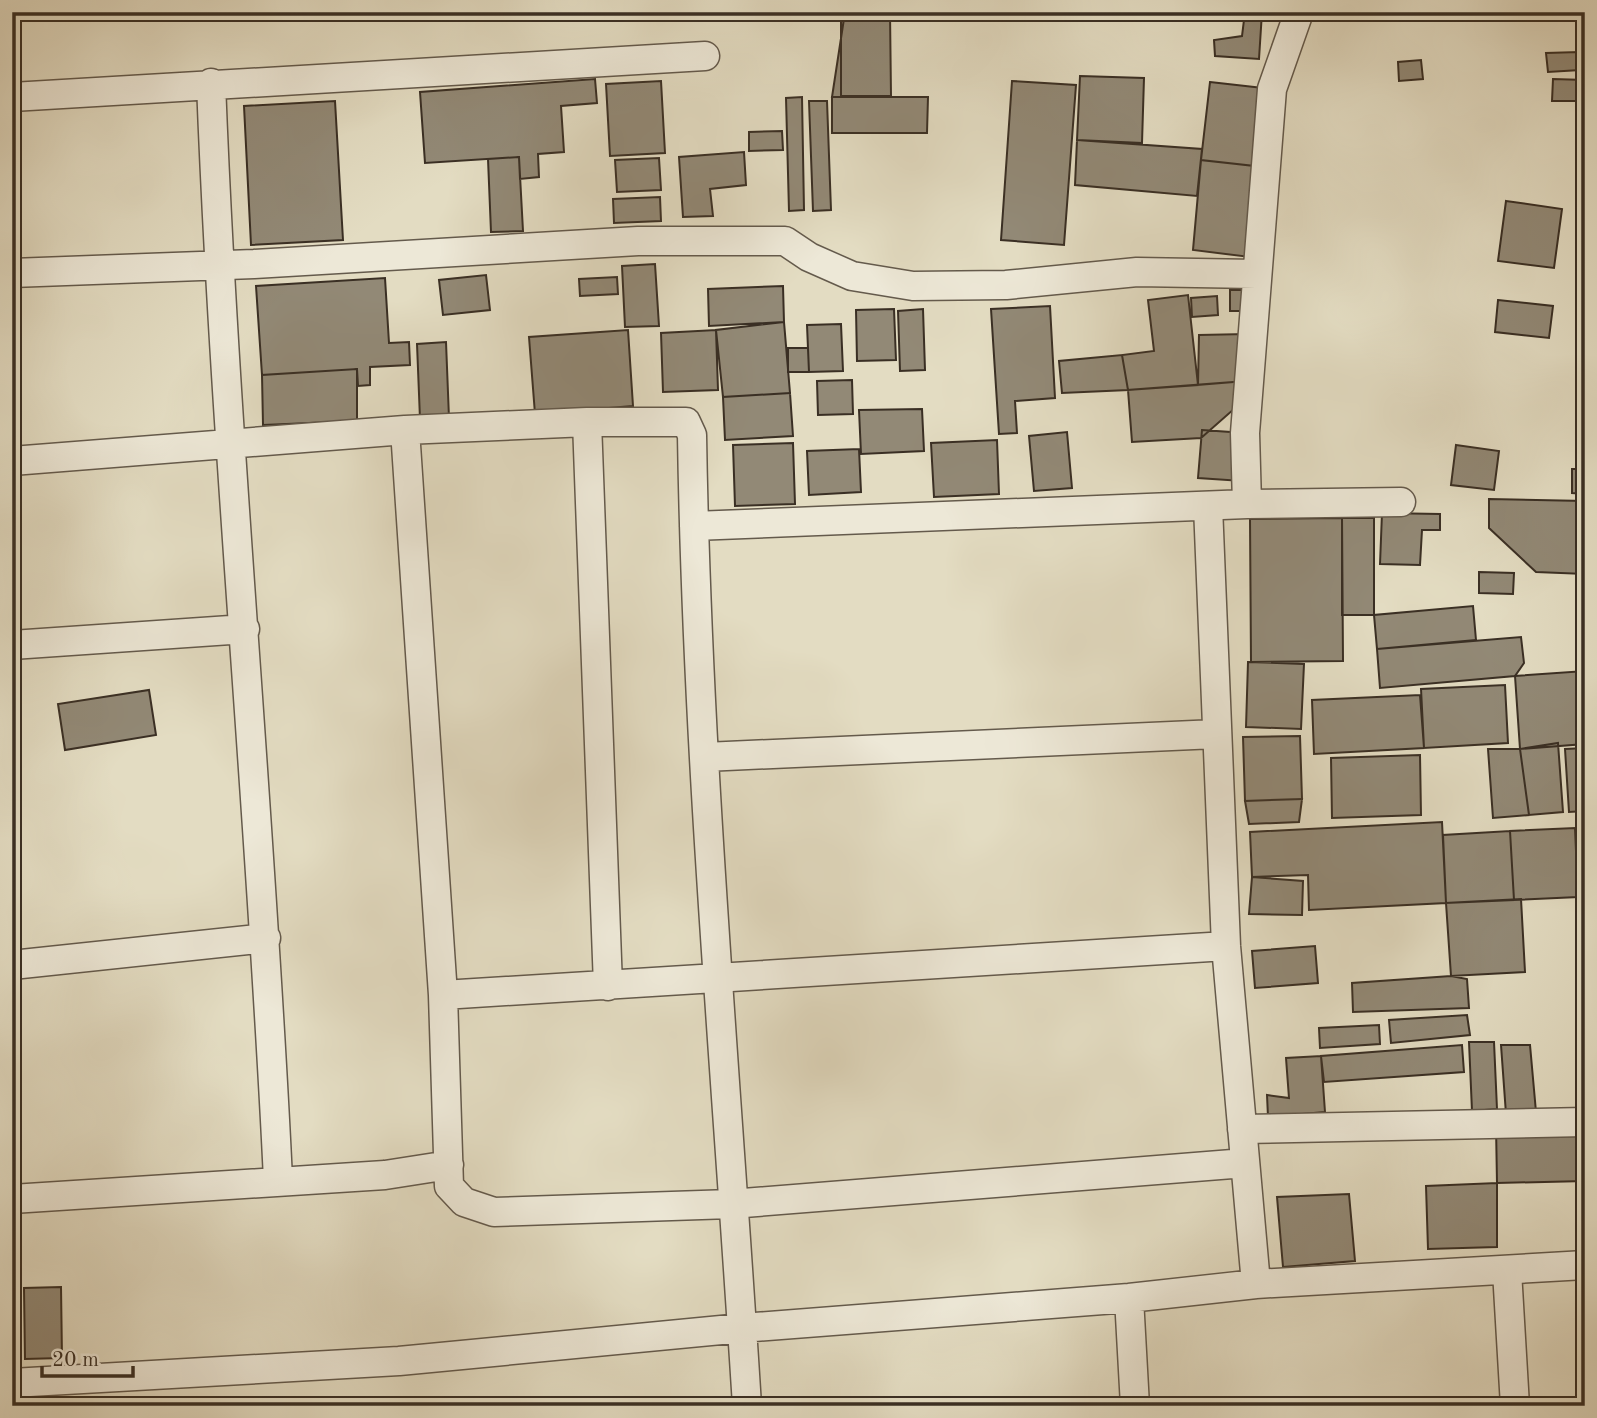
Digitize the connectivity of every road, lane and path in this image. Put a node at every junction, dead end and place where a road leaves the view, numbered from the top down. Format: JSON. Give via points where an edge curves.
{"nodes":[{"id":1,"x":1299,"y":12,"type":"edge"},
{"id":2,"x":705,"y":57,"type":"dead end"},
{"id":3,"x":211,"y":83,"type":"junction"},
{"id":4,"x":12,"y":97,"type":"edge"},
{"id":5,"x":218,"y":265,"type":"junction"},
{"id":6,"x":12,"y":273,"type":"edge"},
{"id":7,"x":1256,"y":274,"type":"junction"},
{"id":8,"x":587,"y":422,"type":"junction"},
{"id":9,"x":405,"y":430,"type":"junction"},
{"id":10,"x":229,"y":444,"type":"junction"},
{"id":11,"x":12,"y":461,"type":"edge"},
{"id":12,"x":1401,"y":502,"type":"dead end"},
{"id":13,"x":1247,"y":504,"type":"junction"},
{"id":14,"x":1208,"y":506,"type":"junction"},
{"id":15,"x":694,"y":526,"type":"junction"},
{"id":16,"x":245,"y":629,"type":"junction"},
{"id":17,"x":12,"y":645,"type":"edge"},
{"id":18,"x":1216,"y":734,"type":"junction"},
{"id":19,"x":705,"y":757,"type":"junction"},
{"id":20,"x":267,"y":938,"type":"junction"},
{"id":21,"x":1226,"y":946,"type":"junction"},
{"id":22,"x":12,"y":965,"type":"edge"},
{"id":23,"x":718,"y":980,"type":"junction"},
{"id":24,"x":608,"y":986,"type":"junction"},
{"id":25,"x":443,"y":995,"type":"junction"},
{"id":26,"x":1585,"y":1122,"type":"edge"},
{"id":27,"x":1242,"y":1129,"type":"junction"},
{"id":28,"x":1245,"y":1163,"type":"junction"},
{"id":29,"x":449,"y":1166,"type":"junction"},
{"id":30,"x":278,"y":1180,"type":"junction"},
{"id":31,"x":12,"y":1199,"type":"edge"},
{"id":32,"x":732,"y":1204,"type":"junction"},
{"id":33,"x":1585,"y":1265,"type":"edge"},
{"id":34,"x":1507,"y":1271,"type":"junction"},
{"id":35,"x":1256,"y":1284,"type":"junction"},
{"id":36,"x":1129,"y":1298,"type":"junction"},
{"id":37,"x":742,"y":1328,"type":"junction"},
{"id":38,"x":12,"y":1383,"type":"edge"},
{"id":39,"x":747,"y":1406,"type":"edge"},
{"id":40,"x":1135,"y":1406,"type":"edge"},
{"id":41,"x":1515,"y":1406,"type":"edge"}],
"edges":[{"from":1,"to":7,"type":"street","via":[[1272,89]]},
{"from":2,"to":3,"type":"street"},
{"from":3,"to":4,"type":"street"},
{"from":3,"to":5,"type":"street"},
{"from":5,"to":6,"type":"street"},
{"from":5,"to":7,"type":"street","via":[[638,241],[785,241],[852,276],[913,286],[1006,285],[1137,272]]},
{"from":5,"to":10,"type":"street"},
{"from":7,"to":13,"type":"street","via":[[1245,433]]},
{"from":8,"to":9,"type":"street"},
{"from":8,"to":15,"type":"street","via":[[686,422],[692,435]]},
{"from":8,"to":24,"type":"street"},
{"from":9,"to":10,"type":"street"},
{"from":9,"to":25,"type":"street"},
{"from":10,"to":11,"type":"street"},
{"from":10,"to":16,"type":"street"},
{"from":12,"to":13,"type":"street"},
{"from":13,"to":14,"type":"street"},
{"from":14,"to":15,"type":"street"},
{"from":14,"to":18,"type":"street"},
{"from":15,"to":19,"type":"street"},
{"from":16,"to":17,"type":"street"},
{"from":16,"to":20,"type":"street"},
{"from":18,"to":19,"type":"street"},
{"from":18,"to":21,"type":"street"},
{"from":19,"to":23,"type":"street"},
{"from":20,"to":22,"type":"street"},
{"from":20,"to":30,"type":"street"},
{"from":21,"to":23,"type":"street"},
{"from":21,"to":27,"type":"street"},
{"from":23,"to":24,"type":"street"},
{"from":23,"to":32,"type":"street"},
{"from":24,"to":25,"type":"street"},
{"from":25,"to":29,"type":"street"},
{"from":26,"to":27,"type":"street"},
{"from":27,"to":28,"type":"street"},
{"from":28,"to":32,"type":"street"},
{"from":28,"to":35,"type":"street"},
{"from":29,"to":30,"type":"street","via":[[385,1175]]},
{"from":29,"to":32,"type":"street","via":[[450,1186],[464,1202],[494,1212]]},
{"from":30,"to":31,"type":"street"},
{"from":32,"to":37,"type":"street"},
{"from":33,"to":34,"type":"street"},
{"from":34,"to":35,"type":"street"},
{"from":34,"to":41,"type":"street"},
{"from":35,"to":36,"type":"street"},
{"from":36,"to":37,"type":"street"},
{"from":36,"to":40,"type":"street"},
{"from":37,"to":38,"type":"street","via":[[400,1361]]},
{"from":37,"to":39,"type":"street"}]}
